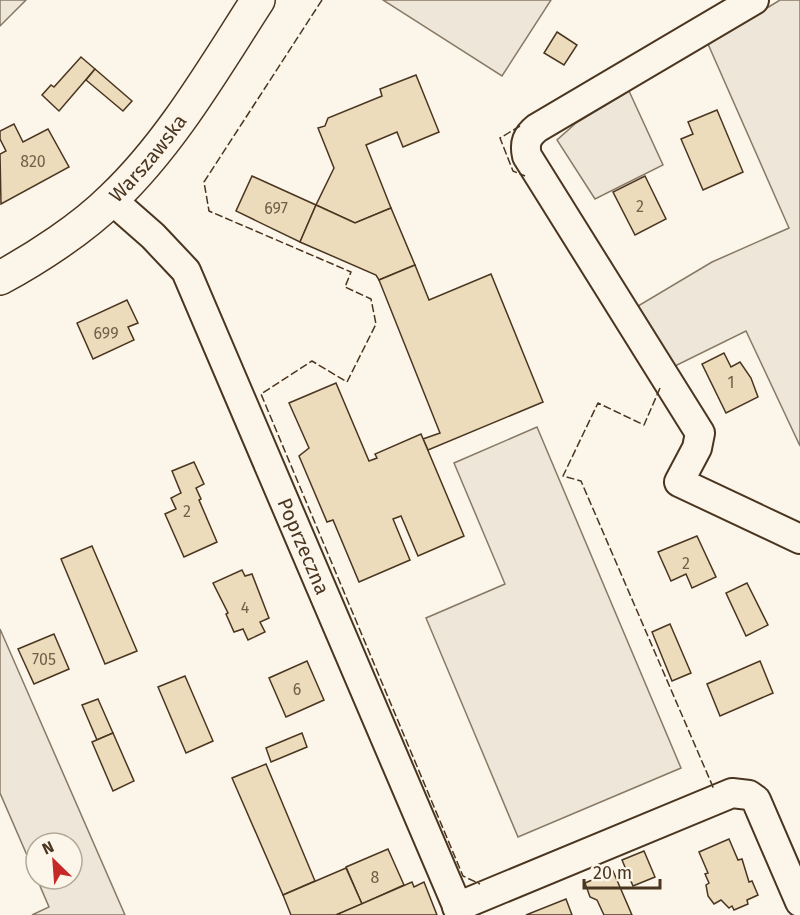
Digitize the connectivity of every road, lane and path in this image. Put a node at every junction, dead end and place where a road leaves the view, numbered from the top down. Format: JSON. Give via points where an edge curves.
{"nodes":[{"id":1,"x":258,"y":0,"type":"edge"},
{"id":2,"x":754,"y":0,"type":"edge"},
{"id":3,"x":112,"y":200,"type":"junction"},
{"id":4,"x":0,"y":278,"type":"edge"},
{"id":5,"x":800,"y":539,"type":"edge"},
{"id":6,"x":800,"y":902,"type":"edge"},
{"id":7,"x":459,"y":911,"type":"edge"}],
"edges":[{"from":1,"to":3,"type":"main road","name":"Warszawska","via":[[158,148]]},
{"from":2,"to":5,"type":"street","via":[[537,128],[525,146],[527,156],[700,433],[697,448],[679,482]]},
{"from":3,"to":4,"type":"main road","name":"Warszawska","via":[[38,256]]},
{"from":3,"to":7,"type":"street","name":"Poprzeczna","via":[[186,271]]},
{"from":6,"to":7,"type":"street","via":[[756,800],[732,793]]}]}
